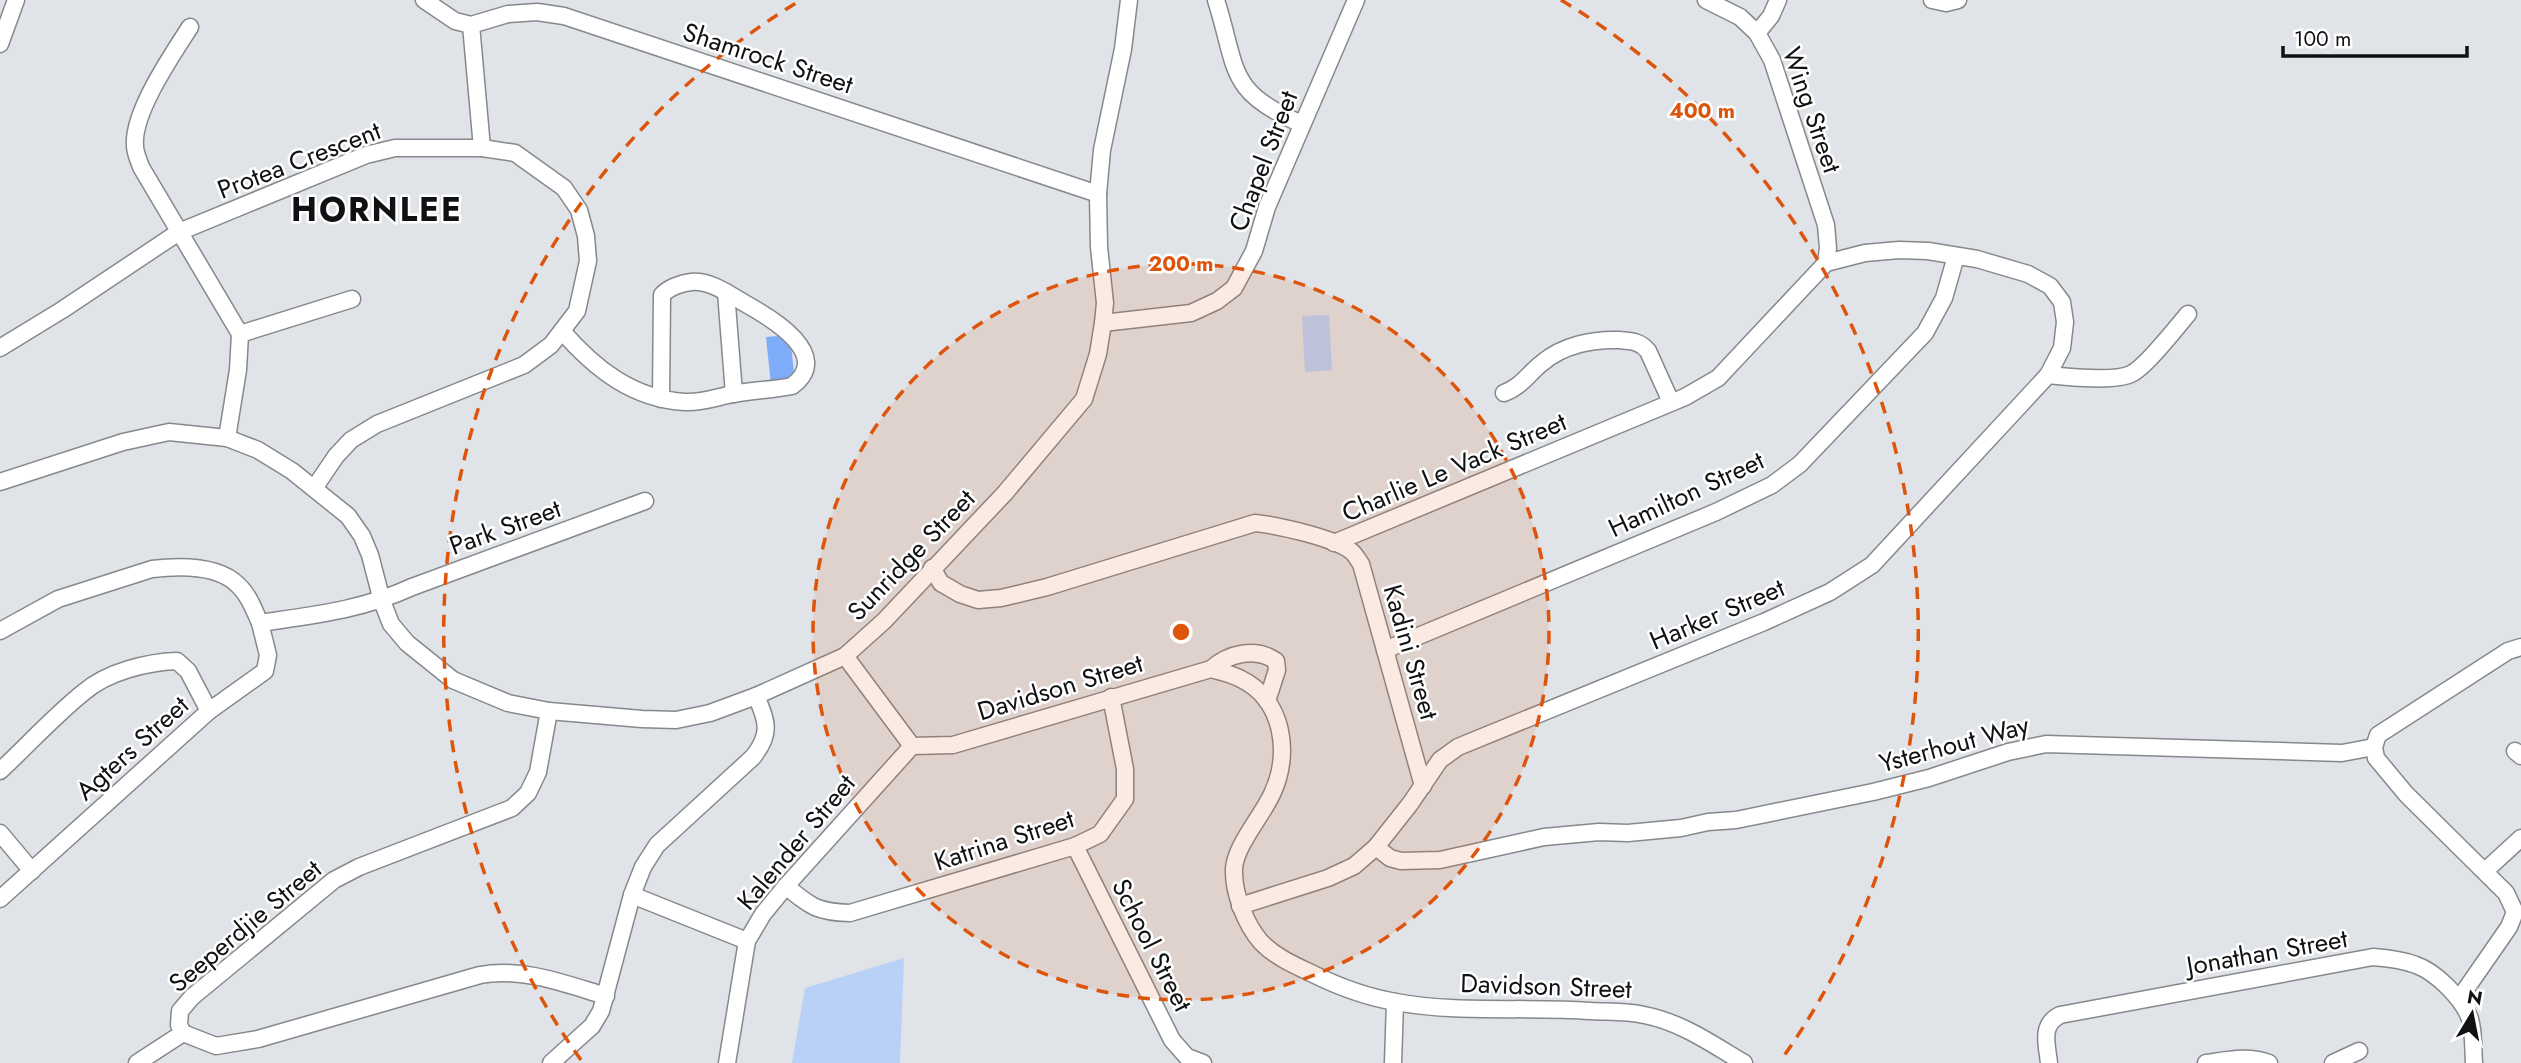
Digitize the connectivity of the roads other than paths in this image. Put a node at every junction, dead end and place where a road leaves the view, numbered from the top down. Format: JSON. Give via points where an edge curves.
{"nodes":[{"id":1,"x":16,"y":0,"type":"edge"},
{"id":2,"x":424,"y":0,"type":"edge"},
{"id":3,"x":1129,"y":0,"type":"edge"},
{"id":4,"x":1216,"y":0,"type":"edge"},
{"id":5,"x":1356,"y":0,"type":"edge"},
{"id":6,"x":1706,"y":0,"type":"edge"},
{"id":7,"x":1779,"y":0,"type":"edge"},
{"id":8,"x":1932,"y":0,"type":"edge"},
{"id":9,"x":1958,"y":0,"type":"edge"},
{"id":10,"x":471,"y":25,"type":"junction"},
{"id":11,"x":190,"y":27,"type":"dead end"},
{"id":12,"x":1757,"y":33,"type":"junction"},
{"id":13,"x":0,"y":44,"type":"edge"},
{"id":14,"x":1302,"y":124,"type":"junction"},
{"id":15,"x":482,"y":148,"type":"junction"},
{"id":16,"x":1098,"y":194,"type":"junction"},
{"id":17,"x":179,"y":232,"type":"junction"},
{"id":18,"x":1956,"y":256,"type":"junction"},
{"id":19,"x":1826,"y":263,"type":"junction"},
{"id":20,"x":726,"y":292,"type":"junction"},
{"id":21,"x":352,"y":299,"type":"dead end"},
{"id":22,"x":2188,"y":314,"type":"dead end"},
{"id":23,"x":1103,"y":323,"type":"junction"},
{"id":24,"x":562,"y":331,"type":"junction"},
{"id":25,"x":240,"y":334,"type":"junction"},
{"id":26,"x":0,"y":348,"type":"edge"},
{"id":27,"x":2048,"y":375,"type":"junction"},
{"id":28,"x":1504,"y":393,"type":"dead end"},
{"id":29,"x":734,"y":394,"type":"junction"},
{"id":30,"x":661,"y":399,"type":"junction"},
{"id":31,"x":1671,"y":402,"type":"junction"},
{"id":32,"x":227,"y":438,"type":"junction"},
{"id":33,"x":0,"y":482,"type":"edge"},
{"id":34,"x":315,"y":488,"type":"junction"},
{"id":35,"x":645,"y":501,"type":"dead end"},
{"id":36,"x":1334,"y":543,"type":"junction"},
{"id":37,"x":932,"y":568,"type":"junction"},
{"id":38,"x":382,"y":601,"type":"junction"},
{"id":39,"x":260,"y":624,"type":"junction"},
{"id":40,"x":0,"y":631,"type":"edge"},
{"id":41,"x":2521,"y":647,"type":"edge"},
{"id":42,"x":1385,"y":650,"type":"junction"},
{"id":43,"x":845,"y":656,"type":"junction"},
{"id":44,"x":1211,"y":668,"type":"junction"},
{"id":45,"x":756,"y":696,"type":"junction"},
{"id":46,"x":1111,"y":697,"type":"junction"},
{"id":47,"x":1267,"y":701,"type":"junction"},
{"id":48,"x":209,"y":711,"type":"junction"},
{"id":49,"x":549,"y":711,"type":"junction"},
{"id":50,"x":912,"y":747,"type":"junction"},
{"id":51,"x":2374,"y":747,"type":"junction"},
{"id":52,"x":0,"y":771,"type":"edge"},
{"id":53,"x":1423,"y":786,"type":"junction"},
{"id":54,"x":0,"y":833,"type":"edge"},
{"id":55,"x":2521,"y":838,"type":"edge"},
{"id":56,"x":1075,"y":846,"type":"junction"},
{"id":57,"x":1376,"y":847,"type":"junction"},
{"id":58,"x":2485,"y":870,"type":"junction"},
{"id":59,"x":32,"y":871,"type":"junction"},
{"id":60,"x":786,"y":886,"type":"junction"},
{"id":61,"x":632,"y":895,"type":"junction"},
{"id":62,"x":0,"y":899,"type":"edge"},
{"id":63,"x":1240,"y":906,"type":"junction"},
{"id":64,"x":2518,"y":912,"type":"edge"},
{"id":65,"x":747,"y":941,"type":"junction"},
{"id":66,"x":606,"y":996,"type":"junction"},
{"id":67,"x":2459,"y":999,"type":"junction"},
{"id":68,"x":1395,"y":1002,"type":"junction"},
{"id":69,"x":183,"y":1033,"type":"junction"},
{"id":70,"x":2359,"y":1051,"type":"dead end"},
{"id":71,"x":1184,"y":1060,"type":"edge"},
{"id":72,"x":137,"y":1063,"type":"edge"},
{"id":73,"x":551,"y":1063,"type":"edge"},
{"id":74,"x":727,"y":1063,"type":"edge"},
{"id":75,"x":1203,"y":1063,"type":"edge"},
{"id":76,"x":1393,"y":1063,"type":"edge"},
{"id":77,"x":1744,"y":1063,"type":"edge"},
{"id":78,"x":2049,"y":1063,"type":"edge"},
{"id":79,"x":2206,"y":1063,"type":"edge"},
{"id":80,"x":2269,"y":1063,"type":"edge"},
{"id":81,"x":2333,"y":1063,"type":"edge"},
{"id":82,"x":2474,"y":1063,"type":"edge"}],
"edges":[{"from":1,"to":13,"type":"street"},
{"from":2,"to":10,"type":"street","via":[[455,22]]},
{"from":3,"to":16,"type":"street","name":"Sunridge Street","via":[[1101,150]]},
{"from":4,"to":14,"type":"street","via":[[1239,80],[1273,112]]},
{"from":5,"to":14,"type":"street","name":"Chapel Street"},
{"from":6,"to":12,"type":"street","name":"Wing Street","via":[[1740,17]]},
{"from":7,"to":12,"type":"street"},
{"from":8,"to":9,"type":"street"},
{"from":10,"to":15,"type":"street"},
{"from":10,"to":16,"type":"street","name":"Shamrock Street","via":[[508,14],[564,16]]},
{"from":11,"to":17,"type":"street","via":[[139,120],[135,145],[141,167]]},
{"from":12,"to":19,"type":"street","name":"Wing Street","via":[[1772,60],[1826,225]]},
{"from":14,"to":23,"type":"street","name":"Chapel Street","via":[[1254,251],[1234,288],[1191,313]]},
{"from":15,"to":17,"type":"street","name":"Protea Crescent","via":[[396,148],[366,155]]},
{"from":15,"to":24,"type":"street","name":"Protea Crescent","via":[[515,153],[564,188],[579,210],[588,261],[577,311]]},
{"from":16,"to":23,"type":"street","name":"Sunridge Street"},
{"from":17,"to":25,"type":"street"},
{"from":17,"to":26,"type":"street","name":"Protea Crescent"},
{"from":18,"to":19,"type":"street","via":[[1899,250]]},
{"from":18,"to":27,"type":"street","name":"Harker Street","via":[[2028,274],[2050,286],[2062,302],[2065,322],[2062,348]]},
{"from":18,"to":42,"type":"street","name":"Hamilton Street","via":[[1944,298],[1924,333],[1800,464],[1772,485]]},
{"from":19,"to":31,"type":"street","name":"Charlie Le Vack Street","via":[[1718,378]]},
{"from":20,"to":29,"type":"street"},
{"from":20,"to":29,"type":"street","via":[[788,331],[806,362],[802,378],[792,386]]},
{"from":20,"to":30,"type":"street","via":[[690,282],[662,295]]},
{"from":21,"to":25,"type":"street"},
{"from":22,"to":27,"type":"street","via":[[2130,375]]},
{"from":23,"to":37,"type":"street","name":"Sunridge Street","via":[[1084,399],[1005,493]]},
{"from":24,"to":30,"type":"street","via":[[618,382]]},
{"from":24,"to":34,"type":"street","name":"Protea Crescent","via":[[524,365],[368,429],[351,440]]},
{"from":25,"to":32,"type":"street"},
{"from":27,"to":53,"type":"street","name":"Harker Street","via":[[1872,565],[1830,592],[1764,622],[1458,747],[1440,760]]},
{"from":28,"to":31,"type":"street","via":[[1522,383],[1542,362],[1572,346],[1620,340],[1643,344]]},
{"from":29,"to":30,"type":"street","via":[[687,402]]},
{"from":31,"to":36,"type":"street","name":"Charlie Le Vack Street"},
{"from":32,"to":33,"type":"street","name":"Sunridge Street","via":[[169,432]]},
{"from":32,"to":34,"type":"street","name":"Sunridge Street","via":[[258,450]]},
{"from":34,"to":38,"type":"street","name":"Sunridge Street","via":[[348,516],[362,536]]},
{"from":35,"to":38,"type":"street","name":"Park Street"},
{"from":36,"to":37,"type":"street","name":"Charlie Le Vack Street","via":[[1255,523],[1047,587],[978,600],[941,583]]},
{"from":36,"to":42,"type":"street","name":"Kadini Street","via":[[1351,551],[1361,564]]},
{"from":37,"to":43,"type":"street","name":"Sunridge Street"},
{"from":38,"to":39,"type":"street","name":"Park Street"},
{"from":38,"to":49,"type":"street","name":"Sunridge Street","via":[[391,624],[407,643],[453,680],[508,703]]},
{"from":39,"to":40,"type":"street","via":[[248,597],[223,574],[167,567],[58,599]]},
{"from":39,"to":48,"type":"street","name":"Agters Street","via":[[268,655],[265,671]]},
{"from":41,"to":51,"type":"street","via":[[2378,735]]},
{"from":42,"to":53,"type":"street","name":"Kadini Street"},
{"from":43,"to":45,"type":"street","name":"Sunridge Street"},
{"from":43,"to":50,"type":"street"},
{"from":44,"to":46,"type":"street","name":"Davidson Street"},
{"from":44,"to":47,"type":"street","name":"Davidson Street","via":[[1242,679]]},
{"from":44,"to":47,"type":"street","via":[[1236,654],[1269,656],[1277,670]]},
{"from":45,"to":49,"type":"street","name":"Sunridge Street","via":[[676,720]]},
{"from":45,"to":61,"type":"street","via":[[767,727],[763,743],[657,845]]},
{"from":46,"to":50,"type":"street","name":"Davidson Street","via":[[953,745]]},
{"from":46,"to":56,"type":"street","name":"Katrina Street","via":[[1125,769],[1125,799],[1100,834]]},
{"from":47,"to":63,"type":"street","name":"Davidson Street","via":[[1282,734],[1281,763],[1273,793],[1244,841],[1234,869]]},
{"from":48,"to":52,"type":"street","via":[[188,671],[177,661],[158,662],[111,676],[85,690]]},
{"from":48,"to":59,"type":"street","name":"Agters Street"},
{"from":49,"to":69,"type":"street","name":"Seeperdjie Street","via":[[538,772],[528,793],[512,808],[334,880],[192,997],[180,1011]]},
{"from":50,"to":60,"type":"street","name":"Kalender Street"},
{"from":51,"to":57,"type":"street","name":"Ysterhout Way","via":[[2342,753],[2046,744],[1873,792],[1736,820],[1544,837],[1440,860],[1401,861]]},
{"from":51,"to":58,"type":"street","via":[[2376,758],[2406,794]]},
{"from":53,"to":57,"type":"street","name":"Harker Street"},
{"from":54,"to":59,"type":"street"},
{"from":55,"to":58,"type":"street"},
{"from":56,"to":60,"type":"street","name":"Katrina Street","via":[[850,913],[823,912]]},
{"from":56,"to":71,"type":"street","name":"School Street"},
{"from":57,"to":63,"type":"street","name":"Harker Street","via":[[1354,866],[1328,878]]},
{"from":58,"to":64,"type":"street"},
{"from":59,"to":62,"type":"street","name":"Agters Street"},
{"from":60,"to":65,"type":"street","name":"Kalender Street"},
{"from":61,"to":65,"type":"street"},
{"from":61,"to":66,"type":"street"},
{"from":63,"to":68,"type":"street","name":"Davidson Street","via":[[1263,944],[1286,960],[1352,990]]},
{"from":64,"to":67,"type":"street"},
{"from":65,"to":74,"type":"street","name":"Kalender Street"},
{"from":66,"to":69,"type":"street","name":"Seeperdjie Street","via":[[500,971],[258,1040],[216,1046]]},
{"from":66,"to":73,"type":"street","via":[[592,1026]]},
{"from":67,"to":78,"type":"street","name":"Jonathan Street","via":[[2418,965],[2373,957],[2060,1015],[2051,1019],[2045,1032]]},
{"from":67,"to":82,"type":"street","name":"Jonathan Street","via":[[2470,1019]]},
{"from":68,"to":76,"type":"street"},
{"from":68,"to":77,"type":"street","name":"Davidson Street","via":[[1643,1014],[1675,1023]]},
{"from":69,"to":72,"type":"street"},
{"from":70,"to":81,"type":"street"},
{"from":71,"to":75,"type":"street"},
{"from":79,"to":80,"type":"street","via":[[2241,1058]]}]}
